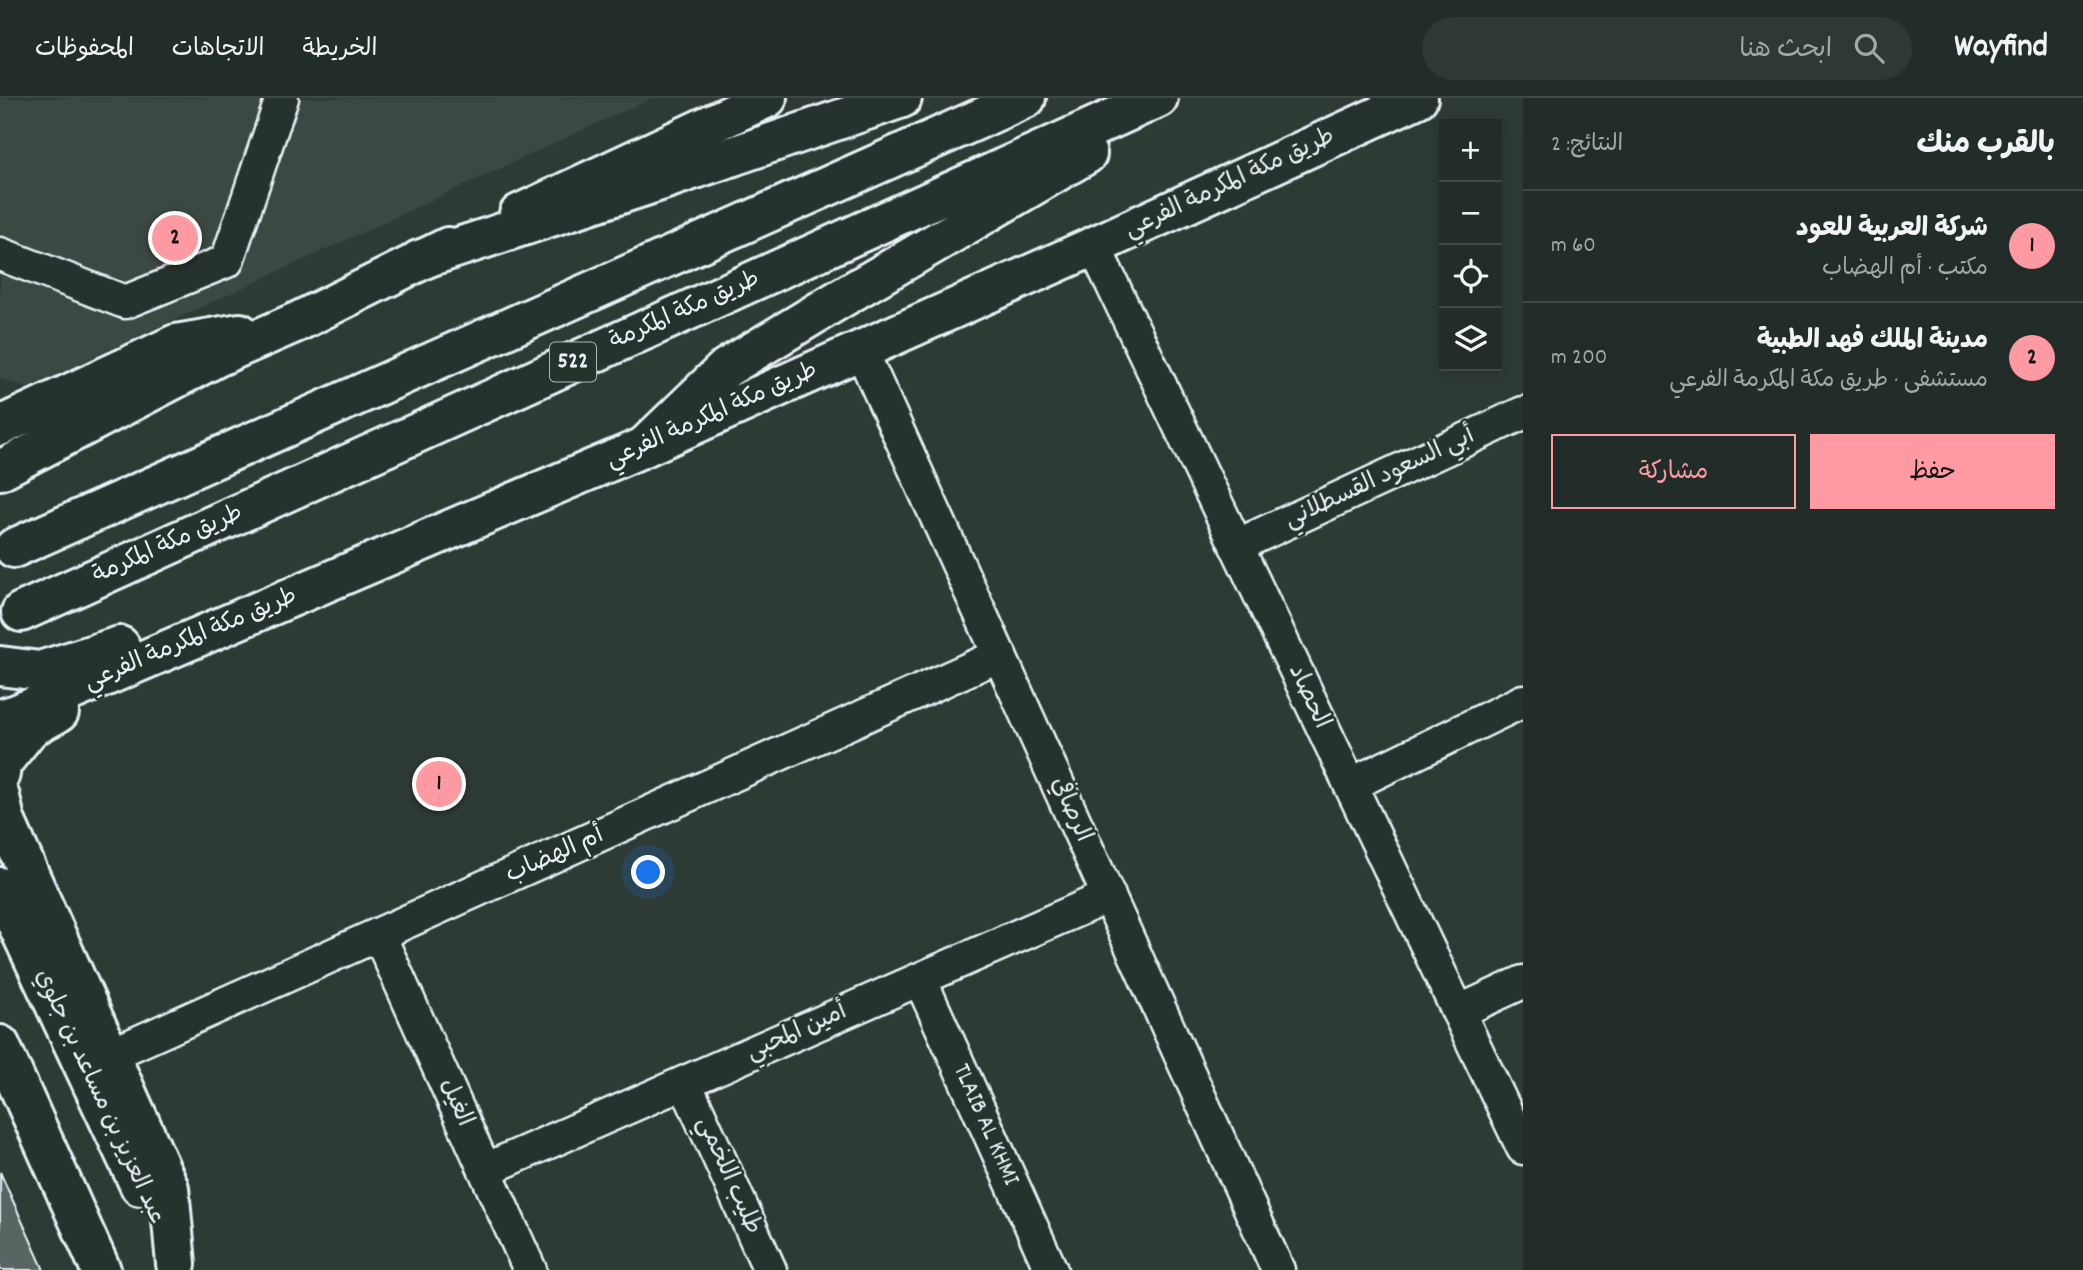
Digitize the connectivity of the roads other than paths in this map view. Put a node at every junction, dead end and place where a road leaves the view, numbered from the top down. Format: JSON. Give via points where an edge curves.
{"nodes":[{"id":1,"x":282,"y":98,"type":"edge"},
{"id":2,"x":767,"y":98,"type":"edge"},
{"id":3,"x":902,"y":98,"type":"edge"},
{"id":4,"x":1026,"y":98,"type":"edge"},
{"id":5,"x":1418,"y":98,"type":"edge"},
{"id":6,"x":1142,"y":106,"type":"edge"},
{"id":7,"x":1094,"y":246,"type":"junction"},
{"id":8,"x":0,"y":254,"type":"edge"},
{"id":9,"x":419,"y":260,"type":"junction"},
{"id":10,"x":297,"y":322,"type":"junction"},
{"id":11,"x":861,"y":350,"type":"junction"},
{"id":12,"x":1523,"y":413,"type":"edge"},
{"id":13,"x":0,"y":426,"type":"edge"},
{"id":14,"x":644,"y":447,"type":"junction"},
{"id":15,"x":0,"y":470,"type":"edge"},
{"id":16,"x":0,"y":491,"type":"edge"},
{"id":17,"x":1236,"y":545,"type":"junction"},
{"id":18,"x":14,"y":548,"type":"dead end"},
{"id":19,"x":303,"y":592,"type":"junction"},
{"id":20,"x":21,"y":612,"type":"dead end"},
{"id":21,"x":1000,"y":655,"type":"junction"},
{"id":22,"x":0,"y":666,"type":"edge"},
{"id":23,"x":1523,"y":701,"type":"edge"},
{"id":24,"x":0,"y":719,"type":"edge"},
{"id":25,"x":0,"y":774,"type":"edge"},
{"id":26,"x":1350,"y":785,"type":"junction"},
{"id":27,"x":0,"y":797,"type":"edge"},
{"id":28,"x":0,"y":887,"type":"edge"},
{"id":29,"x":1109,"y":896,"type":"junction"},
{"id":30,"x":379,"y":935,"type":"junction"},
{"id":31,"x":920,"y":979,"type":"junction"},
{"id":32,"x":1523,"y":982,"type":"edge"},
{"id":33,"x":1458,"y":1012,"type":"junction"},
{"id":34,"x":0,"y":1045,"type":"edge"},
{"id":35,"x":110,"y":1055,"type":"junction"},
{"id":36,"x":685,"y":1083,"type":"junction"},
{"id":37,"x":1523,"y":1148,"type":"edge"},
{"id":38,"x":485,"y":1170,"type":"junction"},
{"id":39,"x":178,"y":1267,"type":"edge"},
{"id":40,"x":101,"y":1270,"type":"edge"},
{"id":41,"x":530,"y":1270,"type":"edge"},
{"id":42,"x":770,"y":1270,"type":"edge"},
{"id":43,"x":1051,"y":1270,"type":"edge"},
{"id":44,"x":1278,"y":1270,"type":"edge"}],
"edges":[{"from":1,"to":8,"type":"street","via":[[227,261],[125,302]]},
{"from":2,"to":9,"type":"main road"},
{"from":3,"to":9,"type":"main road"},
{"from":4,"to":18,"type":"main road","number":"522"},
{"from":5,"to":7,"type":"main road","name":"طريق مكة المكرمة الفرعي"},
{"from":6,"to":14,"type":"main road","via":[[1095,149],[726,368]]},
{"from":6,"to":20,"type":"main road","name":"طريق مكة المكرمة","number":"522"},
{"from":7,"to":11,"type":"main road","name":"طريق مكة المكرمة الفرعي"},
{"from":7,"to":17,"type":"street","name":"الحصاد"},
{"from":9,"to":10,"type":"main road"},
{"from":10,"to":13,"type":"main road","via":[[176,344]]},
{"from":10,"to":15,"type":"main road","via":[[219,356]]},
{"from":10,"to":16,"type":"main road","via":[[252,358]]},
{"from":11,"to":14,"type":"main road","name":"طريق مكة المكرمة الفرعي"},
{"from":11,"to":21,"type":"street","name":"الرصافي"},
{"from":12,"to":17,"type":"street","name":"أبي السعود القسطلاني"},
{"from":14,"to":19,"type":"main road","name":"طريق مكة المكرمة الفرعي"},
{"from":17,"to":26,"type":"street","name":"الحصاد"},
{"from":19,"to":22,"type":"main road","via":[[40,671]]},
{"from":19,"to":24,"type":"main road","name":"طريق مكة المكرمة الفرعي"},
{"from":19,"to":25,"type":"main road","via":[[30,728],[1,764]]},
{"from":21,"to":29,"type":"street","name":"الرصافي"},
{"from":21,"to":30,"type":"street","name":"أم الهضاب"},
{"from":23,"to":26,"type":"street"},
{"from":26,"to":33,"type":"street","name":"الحصاد"},
{"from":27,"to":35,"type":"main road","via":[[5,820]]},
{"from":28,"to":39,"type":"main road","name":"عبد العزيز بن مساعد بن جلوي"},
{"from":29,"to":31,"type":"street","name":"أمين المحبي"},
{"from":29,"to":44,"type":"street","name":"الرصافي"},
{"from":30,"to":35,"type":"street","name":"أم الهضاب"},
{"from":30,"to":38,"type":"street","name":"الغيل"},
{"from":31,"to":36,"type":"street","name":"أمين المحبي"},
{"from":31,"to":43,"type":"street","name":"TLAIB AL KHMI"},
{"from":32,"to":33,"type":"street"},
{"from":33,"to":37,"type":"street","name":"الحصاد"},
{"from":34,"to":40,"type":"main road"},
{"from":35,"to":39,"type":"main road","via":[[169,1188]]},
{"from":36,"to":38,"type":"street","name":"أمين المحبي"},
{"from":36,"to":42,"type":"street","name":"طليب اللخمي"},
{"from":38,"to":41,"type":"street","name":"الغيل"}]}
